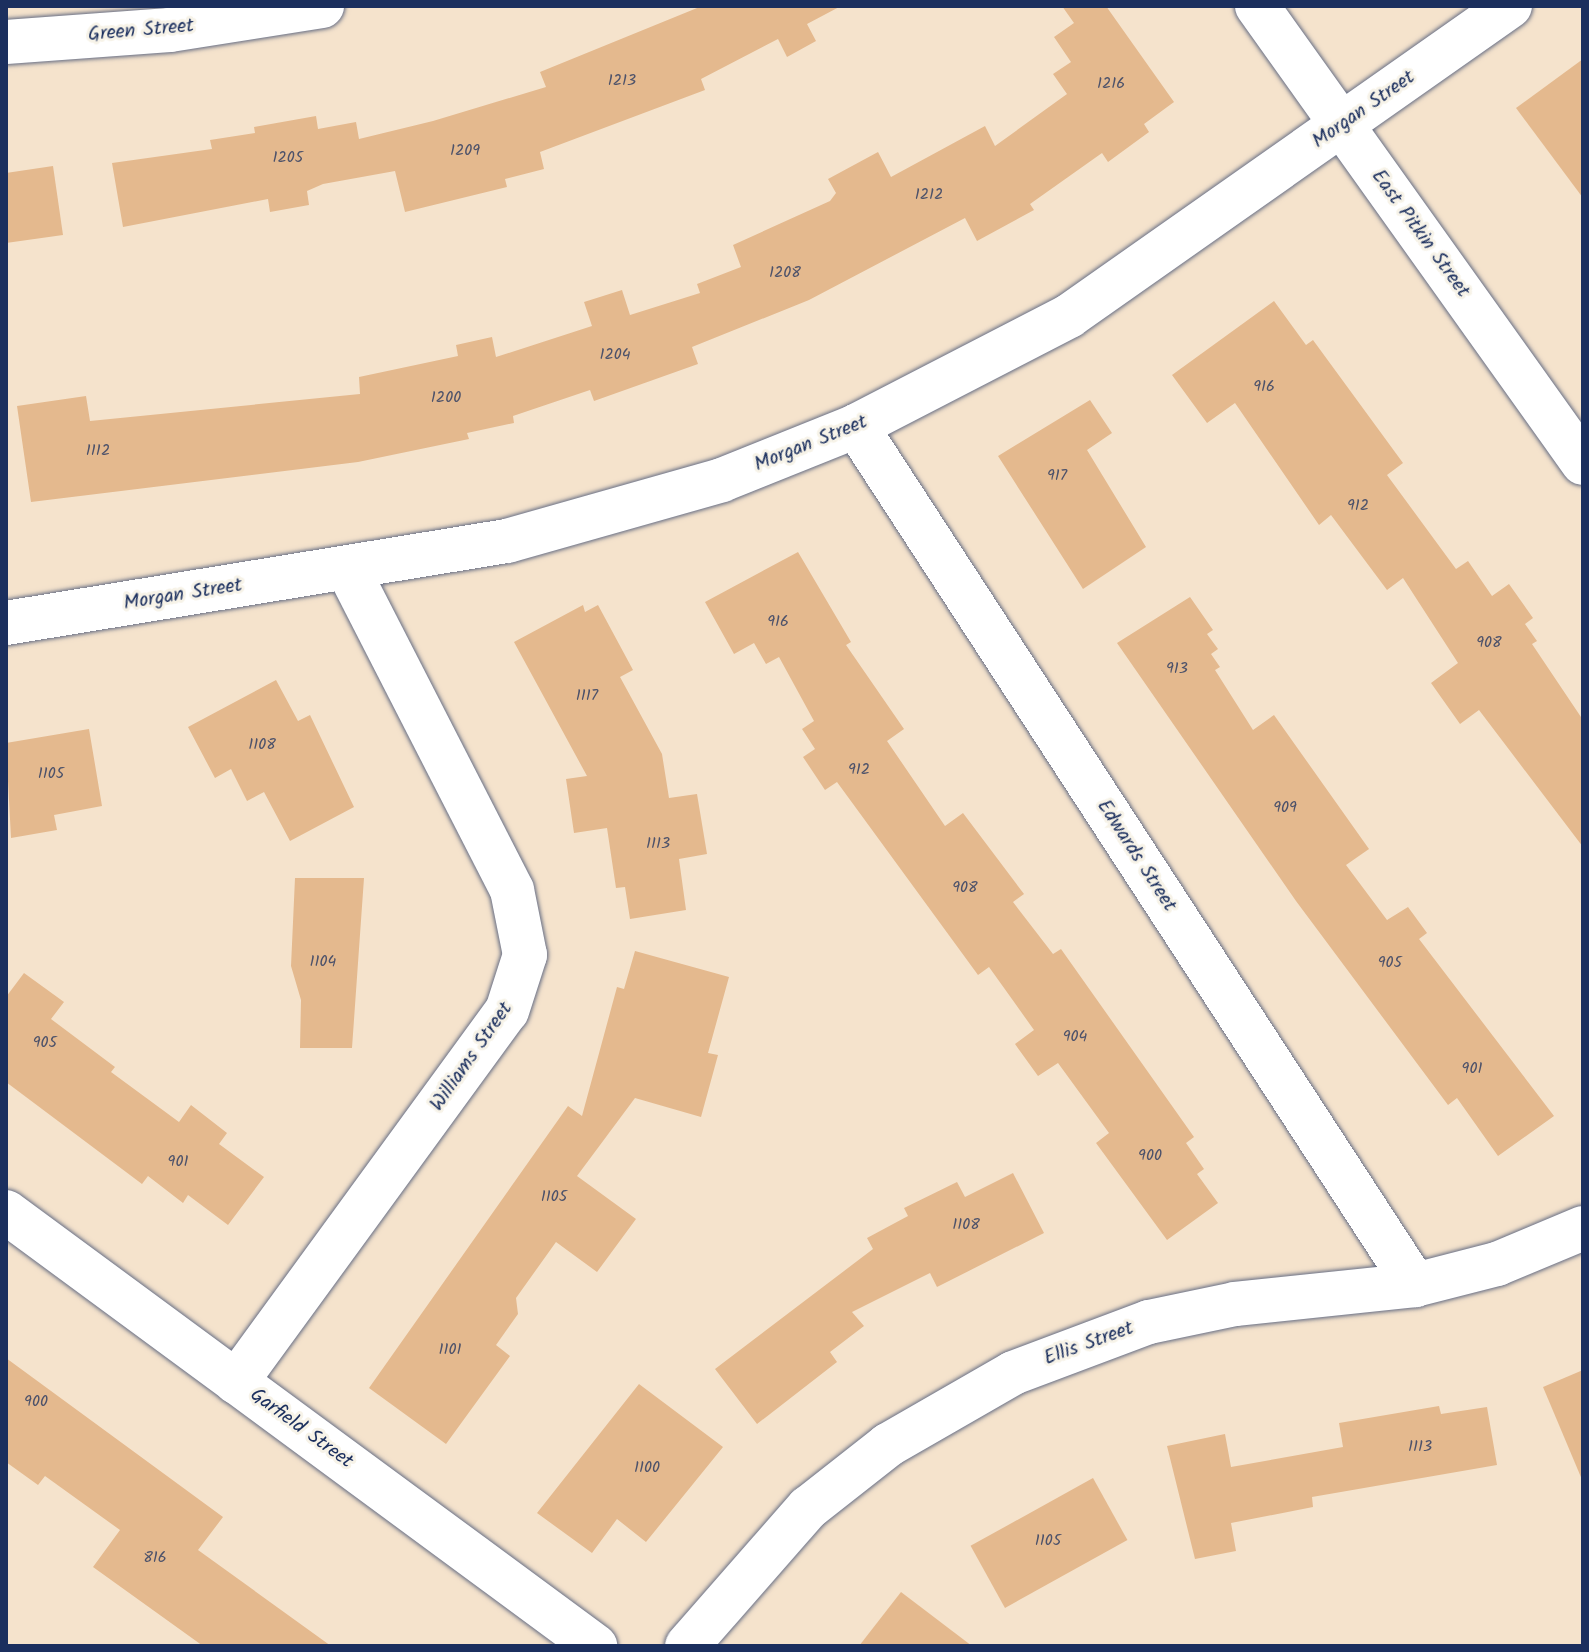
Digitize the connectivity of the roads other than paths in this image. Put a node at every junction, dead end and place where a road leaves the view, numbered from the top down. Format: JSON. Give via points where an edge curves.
{"nodes":[{"id":1,"x":322,"y":6,"type":"edge"},
{"id":2,"x":1257,"y":6,"type":"edge"},
{"id":3,"x":1510,"y":6,"type":"edge"},
{"id":4,"x":6,"y":42,"type":"edge"},
{"id":5,"x":1343,"y":128,"type":"junction"},
{"id":6,"x":856,"y":426,"type":"junction"},
{"id":7,"x":1583,"y":463,"type":"edge"},
{"id":8,"x":348,"y":569,"type":"junction"},
{"id":9,"x":6,"y":623,"type":"edge"},
{"id":10,"x":6,"y":1212,"type":"edge"},
{"id":11,"x":1583,"y":1228,"type":"edge"},
{"id":12,"x":1415,"y":1285,"type":"junction"},
{"id":13,"x":236,"y":1382,"type":"junction"},
{"id":14,"x":595,"y":1646,"type":"edge"},
{"id":15,"x":687,"y":1646,"type":"edge"}],
"edges":[{"from":1,"to":4,"type":"street","name":"Green Street","via":[[170,30]]},
{"from":2,"to":5,"type":"street","name":"East Pitkin Street"},
{"from":3,"to":5,"type":"street","name":"Morgan Street"},
{"from":5,"to":6,"type":"street","name":"Morgan Street","via":[[1069,316]]},
{"from":5,"to":7,"type":"street","name":"East Pitkin Street"},
{"from":6,"to":8,"type":"street","name":"Morgan Street","via":[[600,518]]},
{"from":6,"to":12,"type":"street","name":"Edwards Street"},
{"from":8,"to":9,"type":"street","name":"Morgan Street"},
{"from":8,"to":13,"type":"street","name":"Williams Street","via":[[512,890],[525,955],[507,1011]]},
{"from":10,"to":13,"type":"street","name":"Garfield Street"},
{"from":11,"to":12,"type":"street","name":"Ellis Street","via":[[1497,1264]]},
{"from":12,"to":15,"type":"street","name":"Ellis Street","via":[[1235,1304],[1149,1322],[1013,1373],[888,1445],[808,1508]]},
{"from":13,"to":14,"type":"street","name":"Garfield Street"}]}
